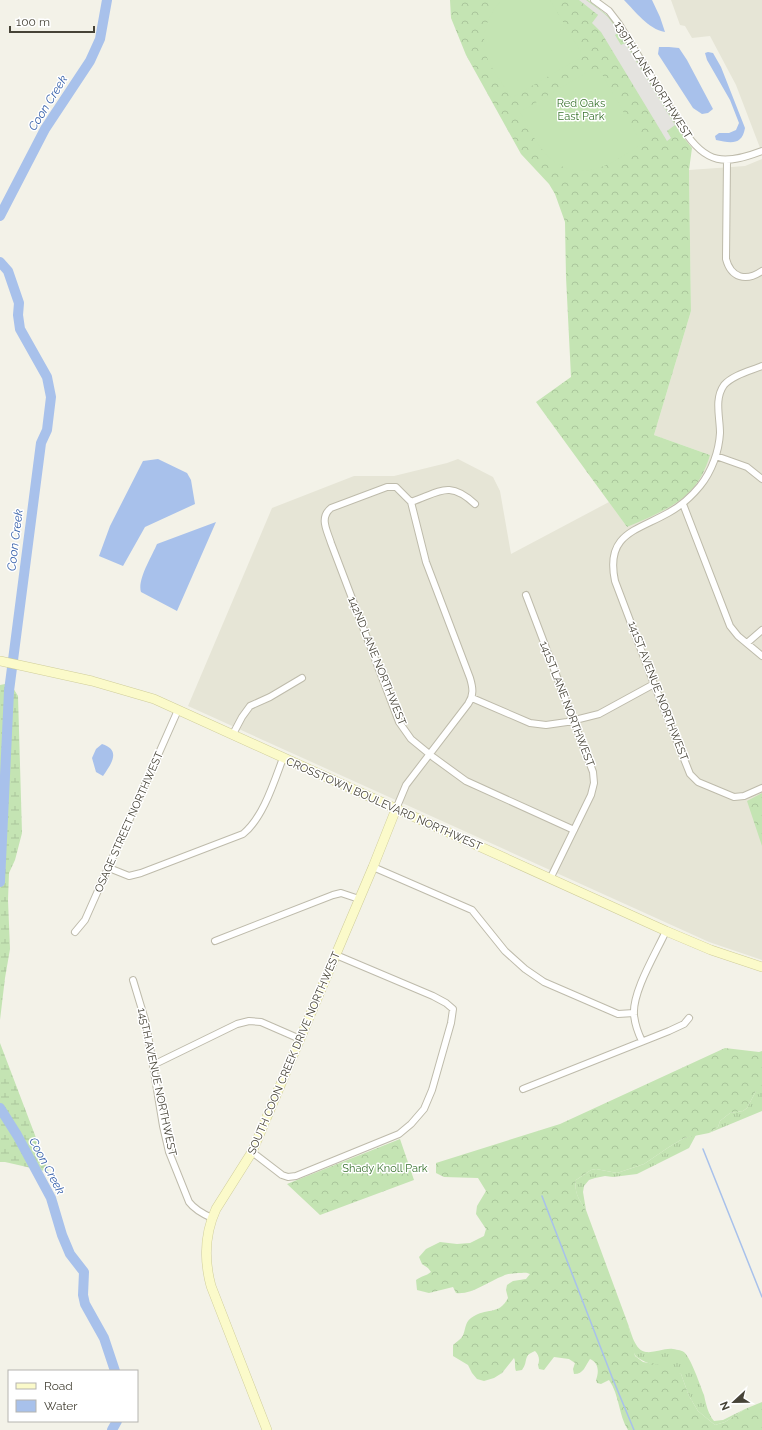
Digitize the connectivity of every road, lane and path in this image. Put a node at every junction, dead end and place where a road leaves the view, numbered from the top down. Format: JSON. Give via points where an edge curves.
{"nodes":[{"id":1,"x":594,"y":0,"type":"edge"},
{"id":2,"x":762,"y":151,"type":"edge"},
{"id":3,"x":727,"y":160,"type":"junction"},
{"id":4,"x":762,"y":271,"type":"edge"},
{"id":5,"x":762,"y":366,"type":"edge"},
{"id":6,"x":716,"y":456,"type":"junction"},
{"id":7,"x":762,"y":479,"type":"edge"},
{"id":8,"x":412,"y":502,"type":"junction"},
{"id":9,"x":475,"y":504,"type":"dead end"},
{"id":10,"x":683,"y":504,"type":"junction"},
{"id":11,"x":526,"y":595,"type":"dead end"},
{"id":12,"x":762,"y":630,"type":"edge"},
{"id":13,"x":748,"y":643,"type":"junction"},
{"id":14,"x":762,"y":656,"type":"edge"},
{"id":15,"x":0,"y":661,"type":"edge"},
{"id":16,"x":302,"y":678,"type":"dead end"},
{"id":17,"x":654,"y":684,"type":"junction"},
{"id":18,"x":472,"y":698,"type":"junction"},
{"id":19,"x":178,"y":710,"type":"junction"},
{"id":20,"x":574,"y":720,"type":"junction"},
{"id":21,"x":233,"y":734,"type":"junction"},
{"id":22,"x":430,"y":754,"type":"junction"},
{"id":23,"x":283,"y":758,"type":"junction"},
{"id":24,"x":762,"y":788,"type":"edge"},
{"id":25,"x":396,"y":809,"type":"junction"},
{"id":26,"x":574,"y":830,"type":"junction"},
{"id":27,"x":373,"y":867,"type":"junction"},
{"id":28,"x":108,"y":868,"type":"junction"},
{"id":29,"x":550,"y":879,"type":"junction"},
{"id":30,"x":358,"y":899,"type":"junction"},
{"id":31,"x":666,"y":931,"type":"junction"},
{"id":32,"x":75,"y":932,"type":"dead end"},
{"id":33,"x":215,"y":941,"type":"dead end"},
{"id":34,"x":336,"y":955,"type":"junction"},
{"id":35,"x":762,"y":967,"type":"edge"},
{"id":36,"x":133,"y":980,"type":"dead end"},
{"id":37,"x":634,"y":1013,"type":"junction"},
{"id":38,"x":690,"y":1018,"type":"dead end"},
{"id":39,"x":300,"y":1039,"type":"junction"},
{"id":40,"x":642,"y":1041,"type":"junction"},
{"id":41,"x":153,"y":1065,"type":"junction"},
{"id":42,"x":523,"y":1089,"type":"dead end"},
{"id":43,"x":252,"y":1152,"type":"junction"},
{"id":44,"x":212,"y":1218,"type":"junction"},
{"id":45,"x":267,"y":1430,"type":"edge"}],
"edges":[{"from":1,"to":3,"type":"street","name":"139TH LANE NORTHWEST","via":[[610,11],[619,24],[690,140],[700,151],[713,158]]},
{"from":2,"to":3,"type":"street","via":[[741,159]]},
{"from":3,"to":4,"type":"street","via":[[726,259],[732,272],[742,277],[749,278]]},
{"from":5,"to":6,"type":"street","via":[[731,379],[721,391],[718,404],[720,434]]},
{"from":6,"to":7,"type":"street","via":[[747,467]]},
{"from":6,"to":10,"type":"street","via":[[704,481]]},
{"from":8,"to":9,"type":"street","via":[[446,489],[465,495]]},
{"from":8,"to":18,"type":"street","via":[[426,562],[472,685]]},
{"from":8,"to":22,"type":"street","name":"142ND LANE NORTHWEST","via":[[396,487],[387,487],[331,508],[324,517],[331,543],[399,722],[411,739]]},
{"from":10,"to":13,"type":"street","via":[[730,626]]},
{"from":10,"to":17,"type":"street","name":"141ST AVENUE NORTHWEST","via":[[625,536],[617,548],[613,564],[615,581]]},
{"from":11,"to":20,"type":"street","name":"141ST LANE NORTHWEST"},
{"from":12,"to":13,"type":"street"},
{"from":13,"to":14,"type":"street"},
{"from":15,"to":19,"type":"street","name":"CROSSTOWN BOULEVARD NORTHWEST","via":[[113,686]]},
{"from":16,"to":21,"type":"street","via":[[250,706]]},
{"from":17,"to":20,"type":"street","via":[[599,714]]},
{"from":17,"to":24,"type":"street","name":"141ST AVENUE NORTHWEST","via":[[690,774],[698,782],[738,798]]},
{"from":18,"to":20,"type":"street","via":[[530,723],[546,725]]},
{"from":18,"to":22,"type":"street"},
{"from":19,"to":21,"type":"street","name":"CROSSTOWN BOULEVARD NORTHWEST"},
{"from":19,"to":28,"type":"street","name":"OSAGE STREET NORTHWEST"},
{"from":20,"to":26,"type":"street","name":"141ST LANE NORTHWEST","via":[[593,772],[594,783]]},
{"from":21,"to":23,"type":"street","name":"CROSSTOWN BOULEVARD NORTHWEST"},
{"from":22,"to":25,"type":"street","via":[[406,785]]},
{"from":22,"to":26,"type":"street","name":"142ND LANE NORTHWEST","via":[[466,780]]},
{"from":23,"to":25,"type":"street","name":"CROSSTOWN BOULEVARD NORTHWEST"},
{"from":23,"to":28,"type":"street","via":[[256,819],[251,828],[243,834],[141,873],[129,876]]},
{"from":25,"to":27,"type":"street","name":"SOUTH COON CREEK DRIVE NORTHWEST"},
{"from":25,"to":29,"type":"street","name":"CROSSTOWN BOULEVARD NORTHWEST"},
{"from":26,"to":29,"type":"street","name":"141ST LANE NORTHWEST"},
{"from":27,"to":30,"type":"street","name":"SOUTH COON CREEK DRIVE NORTHWEST"},
{"from":27,"to":37,"type":"street","via":[[472,910],[505,951],[544,982],[618,1014]]},
{"from":28,"to":32,"type":"street","name":"OSAGE STREET NORTHWEST","via":[[85,920]]},
{"from":29,"to":31,"type":"street","name":"CROSSTOWN BOULEVARD NORTHWEST"},
{"from":30,"to":33,"type":"street","via":[[341,893],[333,894]]},
{"from":30,"to":34,"type":"street","name":"SOUTH COON CREEK DRIVE NORTHWEST"},
{"from":31,"to":35,"type":"street","name":"CROSSTOWN BOULEVARD NORTHWEST"},
{"from":31,"to":37,"type":"street","via":[[639,987]]},
{"from":34,"to":39,"type":"street","name":"SOUTH COON CREEK DRIVE NORTHWEST"},
{"from":34,"to":43,"type":"street","via":[[446,1002],[452,1009],[451,1023],[432,1090],[424,1108],[399,1134],[307,1172],[288,1177],[282,1175]]},
{"from":36,"to":41,"type":"street","name":"145TH AVENUE NORTHWEST","via":[[146,1023]]},
{"from":37,"to":40,"type":"street"},
{"from":38,"to":40,"type":"street","via":[[684,1024]]},
{"from":39,"to":41,"type":"street","via":[[261,1022],[249,1021],[237,1024]]},
{"from":39,"to":43,"type":"street","name":"SOUTH COON CREEK DRIVE NORTHWEST"},
{"from":40,"to":42,"type":"street"},
{"from":41,"to":44,"type":"street","name":"145TH AVENUE NORTHWEST","via":[[163,1126],[185,1192],[193,1208]]},
{"from":43,"to":44,"type":"street","name":"SOUTH COON CREEK DRIVE NORTHWEST"},
{"from":44,"to":45,"type":"street","name":"SOUTH COON CREEK DRIVE NORTHWEST","via":[[206,1253],[210,1280]]}]}
